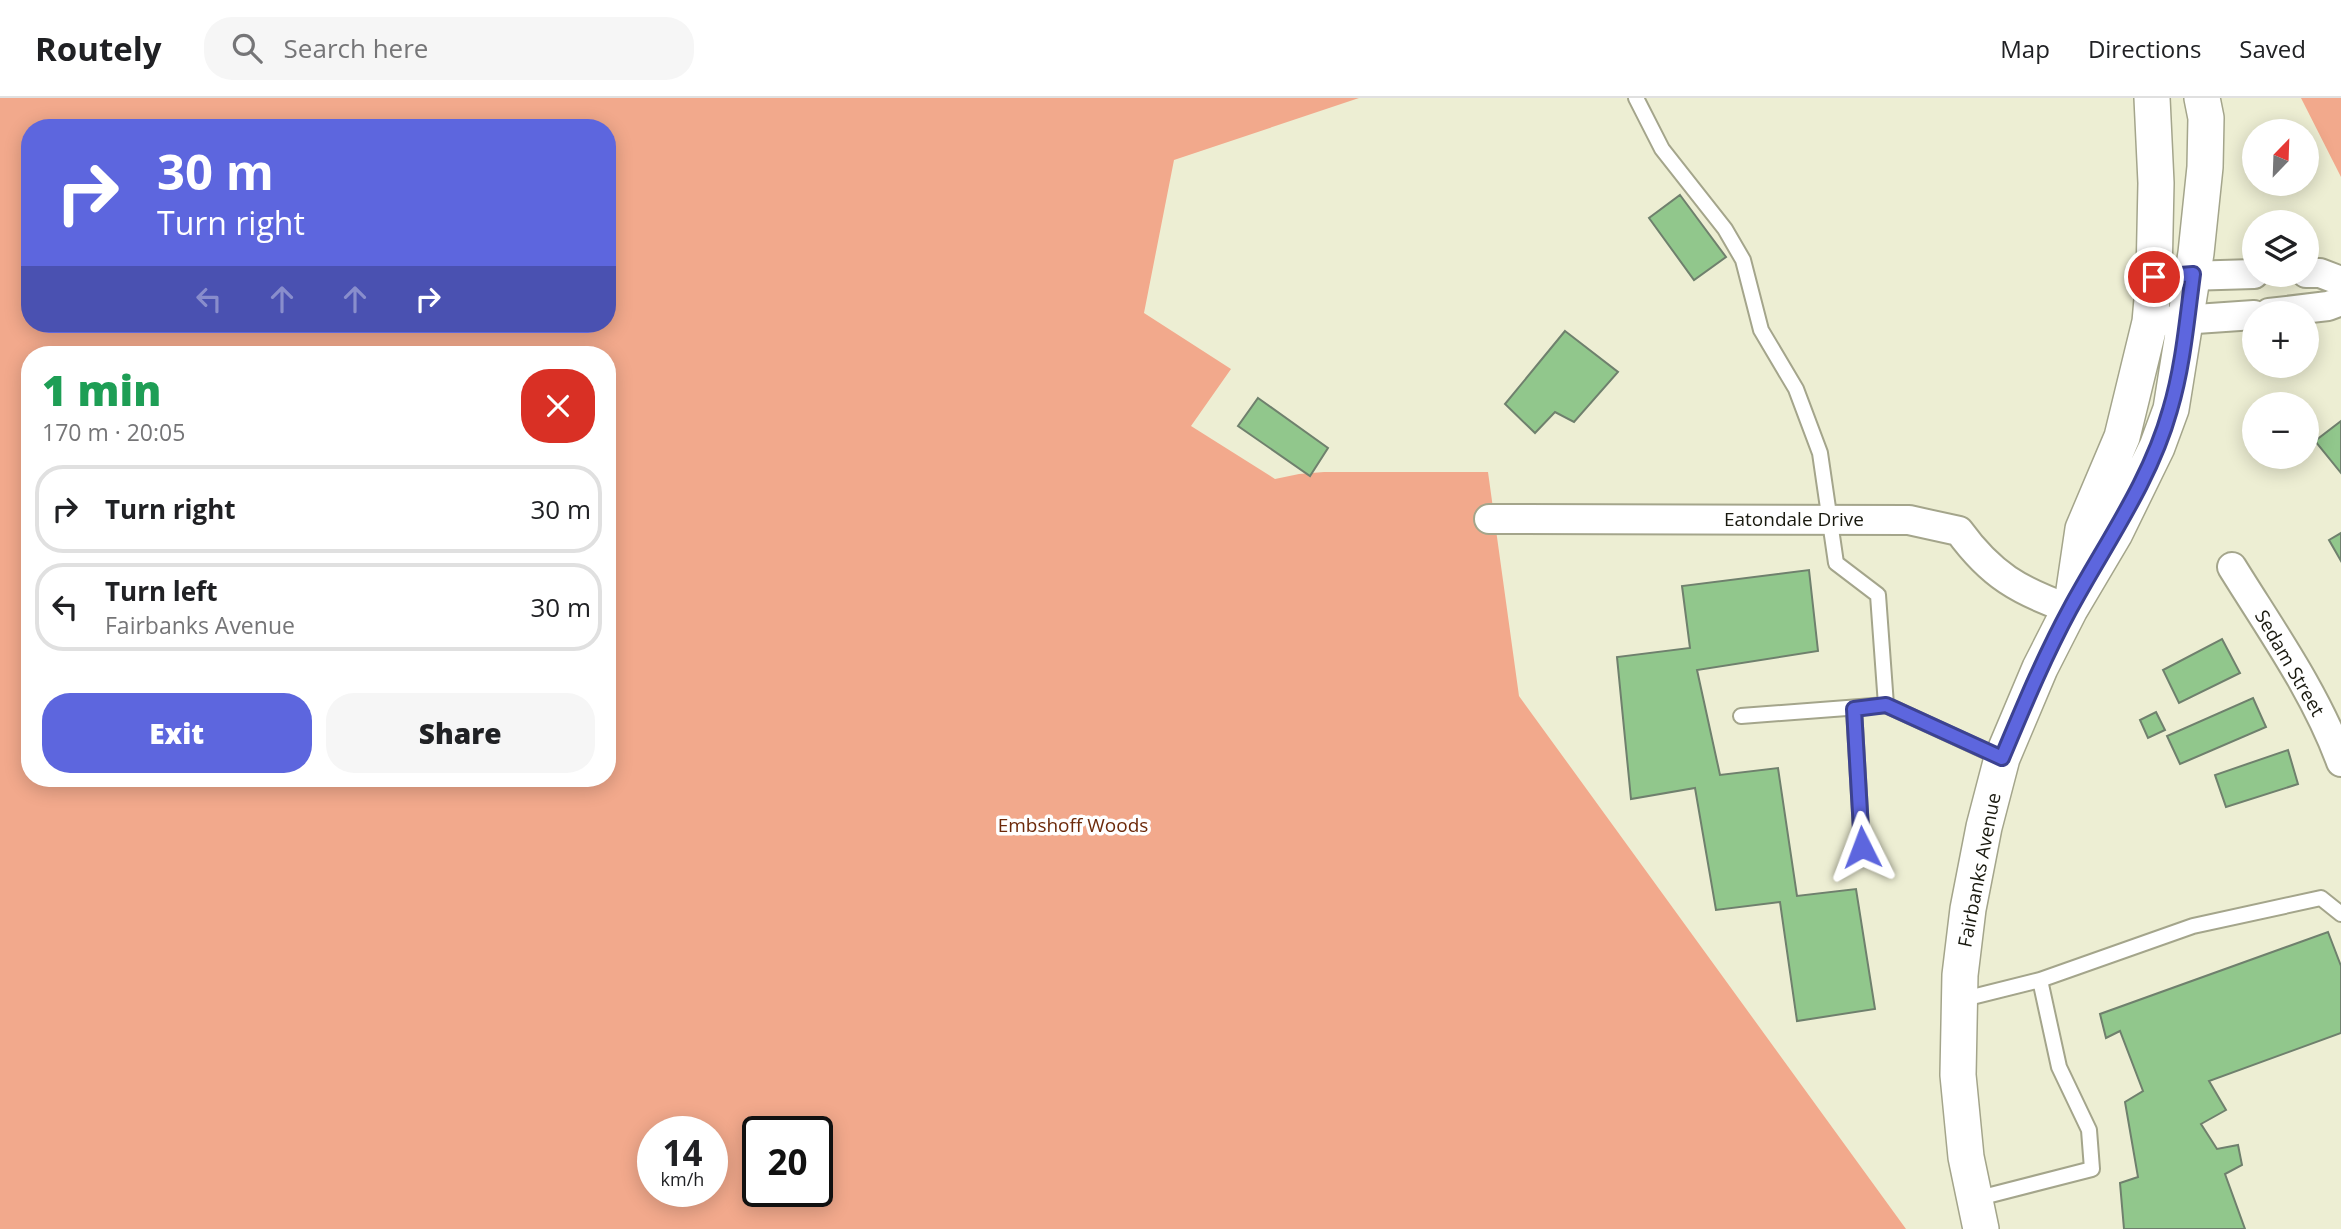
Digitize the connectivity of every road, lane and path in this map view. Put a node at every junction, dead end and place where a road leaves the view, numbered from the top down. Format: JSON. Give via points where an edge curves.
{"nodes":[{"id":1,"x":1636,"y":98,"type":"edge"},
{"id":2,"x":2152,"y":98,"type":"edge"},
{"id":3,"x":2202,"y":98,"type":"edge"},
{"id":4,"x":2319,"y":273,"type":"edge"},
{"id":5,"x":2193,"y":274,"type":"junction"},
{"id":6,"x":2242,"y":274,"type":"edge"},
{"id":7,"x":2154,"y":277,"type":"junction"},
{"id":8,"x":2341,"y":281,"type":"edge"},
{"id":9,"x":2341,"y":301,"type":"edge"},
{"id":10,"x":2319,"y":307,"type":"edge"},
{"id":11,"x":2242,"y":316,"type":"edge"},
{"id":12,"x":2187,"y":320,"type":"junction"},
{"id":13,"x":2150,"y":322,"type":"junction"},
{"id":14,"x":1830,"y":519,"type":"junction"},
{"id":15,"x":1489,"y":520,"type":"dead end"},
{"id":16,"x":2232,"y":567,"type":"dead end"},
{"id":17,"x":2070,"y":609,"type":"junction"},
{"id":18,"x":1886,"y":705,"type":"junction"},
{"id":19,"x":1854,"y":709,"type":"junction"},
{"id":20,"x":1741,"y":716,"type":"dead end"},
{"id":21,"x":2002,"y":758,"type":"junction"},
{"id":22,"x":2341,"y":762,"type":"edge"},
{"id":23,"x":1862,"y":847,"type":"dead end"},
{"id":24,"x":2341,"y":914,"type":"edge"},
{"id":25,"x":2040,"y":980,"type":"junction"},
{"id":26,"x":1960,"y":1000,"type":"junction"},
{"id":27,"x":1978,"y":1214,"type":"edge"}],
"edges":[{"from":1,"to":14,"type":"lane","via":[[1662,149],[1725,229],[1743,260],[1761,330],[1796,389],[1820,453]]},
{"from":2,"to":7,"type":"street","name":"Fairbanks Avenue"},
{"from":3,"to":5,"type":"street","name":"Fairbanks Avenue","via":[[2205,167]]},
{"from":4,"to":8,"type":"street"},
{"from":5,"to":6,"type":"street"},
{"from":5,"to":7,"type":"street"},
{"from":5,"to":12,"type":"street","name":"Fairbanks Avenue"},
{"from":7,"to":13,"type":"street","name":"Fairbanks Avenue"},
{"from":9,"to":10,"type":"street"},
{"from":11,"to":12,"type":"street"},
{"from":12,"to":13,"type":"street"},
{"from":12,"to":17,"type":"street","name":"Fairbanks Avenue","via":[[2171,410],[2157,447],[2115,533]]},
{"from":13,"to":17,"type":"street","name":"Fairbanks Avenue","via":[[2122,437],[2083,529]]},
{"from":14,"to":15,"type":"street","name":"Eatondale Drive"},
{"from":14,"to":17,"type":"street","name":"Eatondale Drive","via":[[1909,520],[1959,531],[1996,572],[2031,595]]},
{"from":14,"to":18,"type":"lane","via":[[1836,563],[1878,596]]},
{"from":16,"to":22,"type":"street","name":"Sedam Street","via":[[2306,688]]},
{"from":17,"to":21,"type":"street","name":"Fairbanks Avenue"},
{"from":18,"to":19,"type":"lane"},
{"from":18,"to":21,"type":"lane"},
{"from":19,"to":20,"type":"lane"},
{"from":19,"to":23,"type":"lane"},
{"from":21,"to":26,"type":"street","name":"Fairbanks Avenue","via":[[1968,909]]},
{"from":24,"to":25,"type":"lane","via":[[2321,898],[2193,926]]},
{"from":25,"to":26,"type":"lane"},
{"from":25,"to":27,"type":"lane","via":[[2059,1067],[2089,1130],[2092,1169]]},
{"from":26,"to":27,"type":"street","name":"Fairbanks Avenue","via":[[1958,1075],[1966,1157]]}]}
